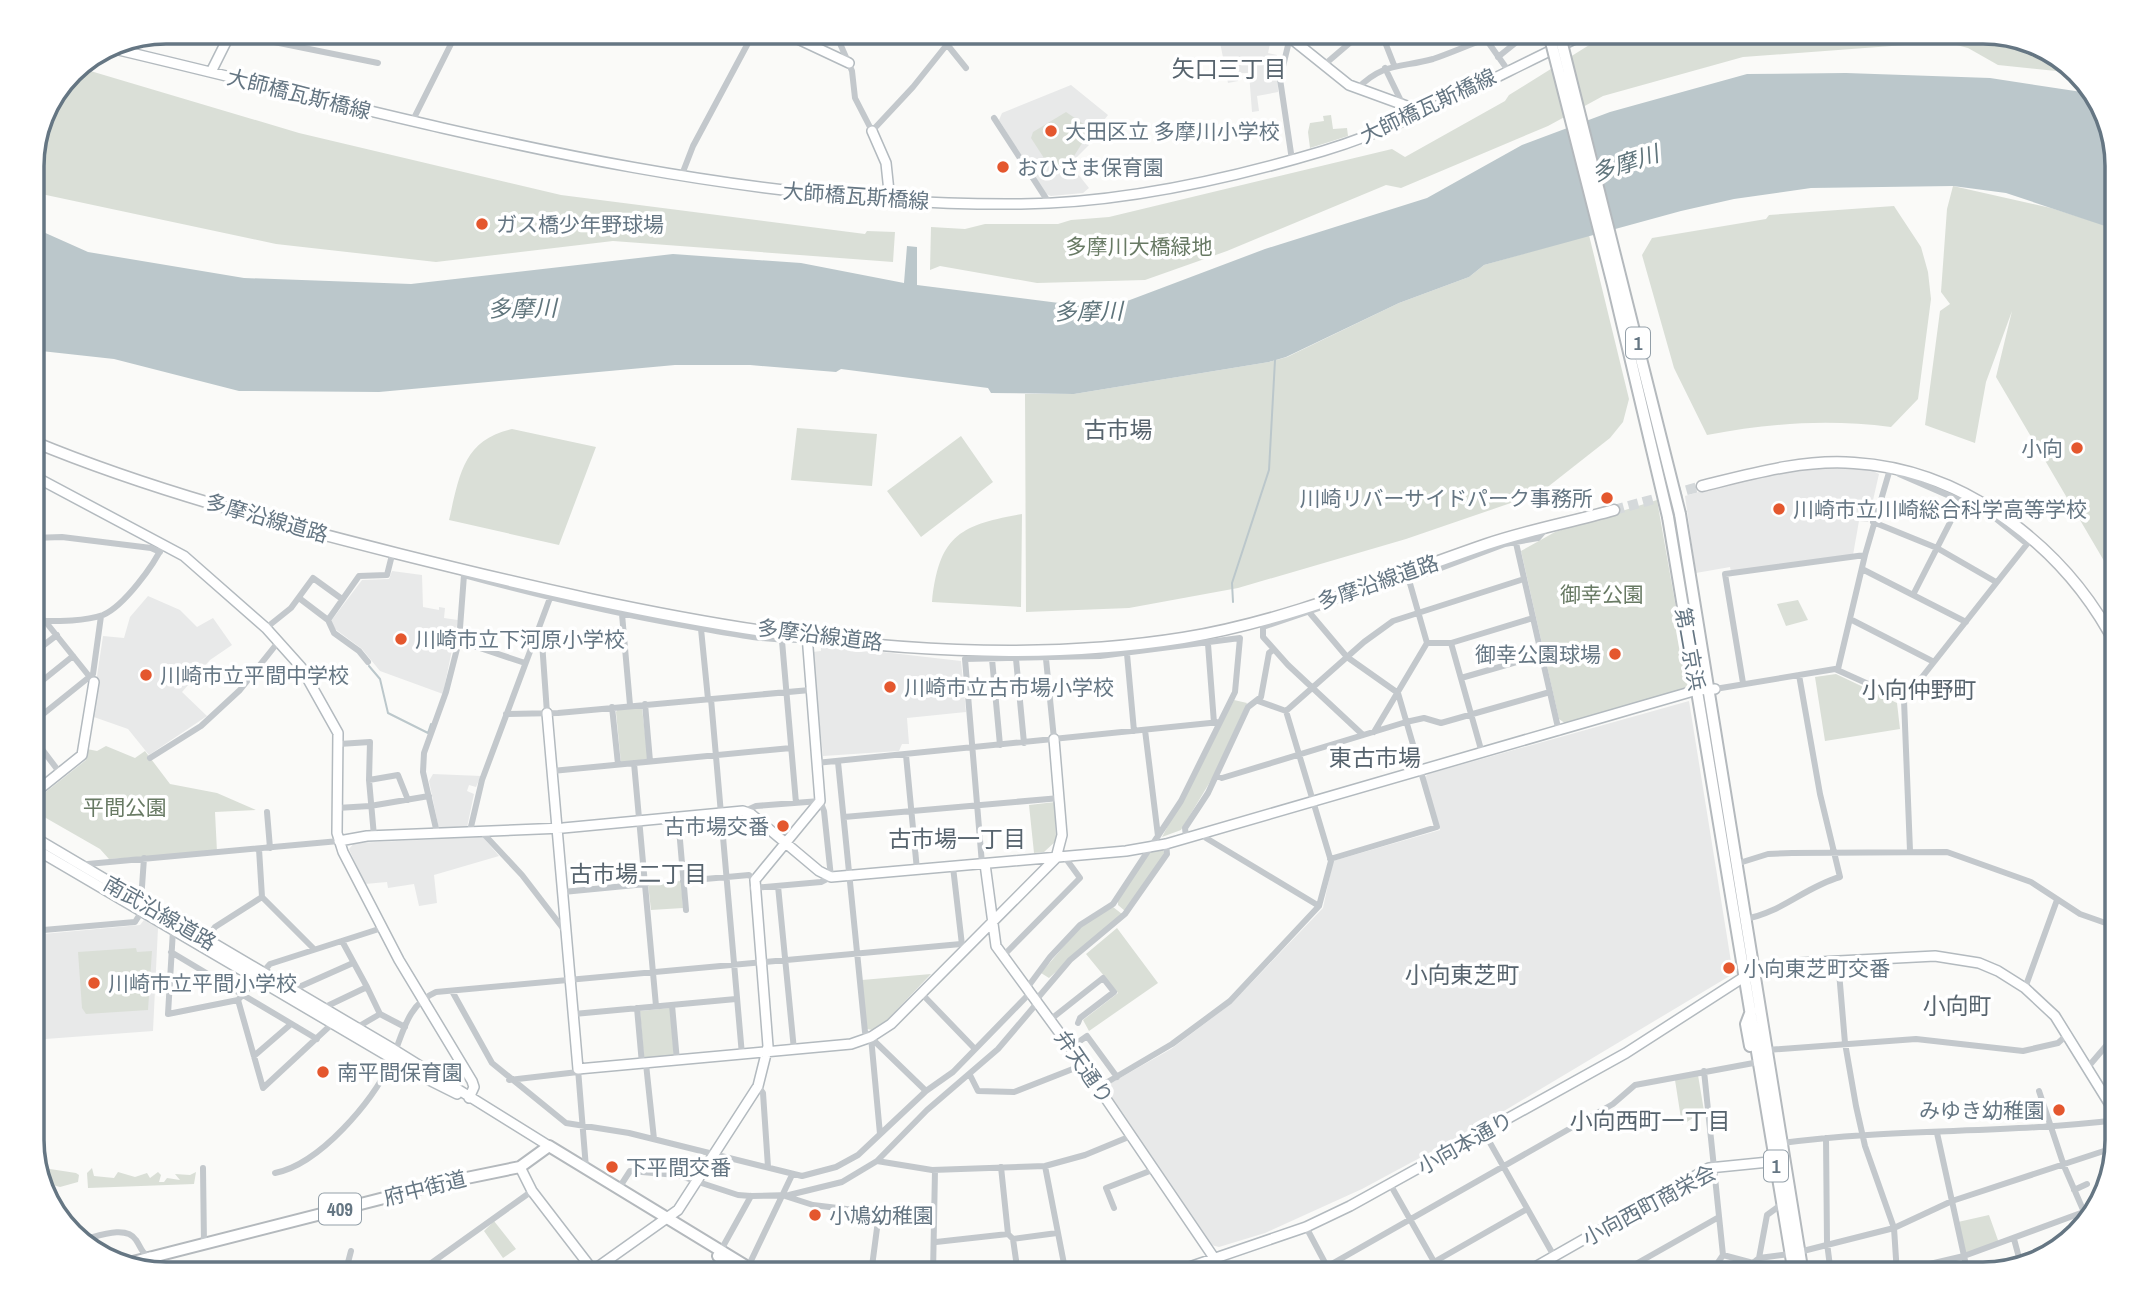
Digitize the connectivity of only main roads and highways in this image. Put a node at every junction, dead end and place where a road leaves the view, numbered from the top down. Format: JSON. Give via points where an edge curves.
{"nodes":[{"id":1,"x":1555,"y":44,"type":"edge"},
{"id":2,"x":1555,"y":44,"type":"edge"},
{"id":3,"x":44,"y":445,"type":"edge"},
{"id":4,"x":1702,"y":486,"type":"tunnel mouth"},
{"id":5,"x":1614,"y":510,"type":"tunnel mouth"},
{"id":6,"x":2105,"y":627,"type":"edge"},
{"id":7,"x":1705,"y":691,"type":"junction"},
{"id":8,"x":1749,"y":974,"type":"junction"},
{"id":9,"x":1762,"y":1056,"type":"junction"},
{"id":10,"x":1780,"y":1161,"type":"junction"},
{"id":11,"x":699,"y":1237,"type":"junction"},
{"id":12,"x":1795,"y":1253,"type":"junction"},
{"id":13,"x":141,"y":1259,"type":"edge"},
{"id":14,"x":734,"y":1262,"type":"edge"},
{"id":15,"x":735,"y":1262,"type":"edge"},
{"id":16,"x":1795,"y":1262,"type":"edge"},
{"id":17,"x":1798,"y":1262,"type":"edge"}],
"edges":[{"from":1,"to":7,"type":"highway","name":"第二京浜","number":"1","bridge":true,"via":[[1679,514]]},
{"from":2,"to":7,"type":"highway","name":"第二京浜","number":"1","bridge":true},
{"from":3,"to":5,"type":"main road","name":"多摩沿線道路","via":[[287,526],[627,609],[806,638],[941,650],[1015,652],[1178,639],[1295,610],[1490,544]]},
{"from":4,"to":6,"type":"main road","via":[[1770,470],[1853,462],[1921,476],[1996,512],[2084,593]]},
{"from":7,"to":8,"type":"highway","name":"第二京浜","number":"1"},
{"from":7,"to":8,"type":"highway","name":"第二京浜","number":"1","via":[[1745,919]]},
{"from":8,"to":9,"type":"highway","name":"第二京浜","number":"1"},
{"from":8,"to":9,"type":"highway","name":"第二京浜","number":"1","via":[[1751,1010]]},
{"from":9,"to":10,"type":"highway","name":"第二京浜","number":"1"},
{"from":9,"to":10,"type":"highway","name":"第二京浜","number":"1","via":[[1782,1143]]},
{"from":10,"to":12,"type":"highway","name":"第二京浜","number":"1"},
{"from":10,"to":12,"type":"highway","name":"第二京浜","number":"1","via":[[1782,1204]]},
{"from":11,"to":13,"type":"highway","name":"府中街道","number":"409","via":[[549,1146],[520,1167]]},
{"from":11,"to":14,"type":"highway"},
{"from":11,"to":15,"type":"highway"},
{"from":12,"to":16,"type":"highway","name":"第二京浜","number":"1"},
{"from":12,"to":17,"type":"highway","name":"第二京浜","number":"1"}]}
